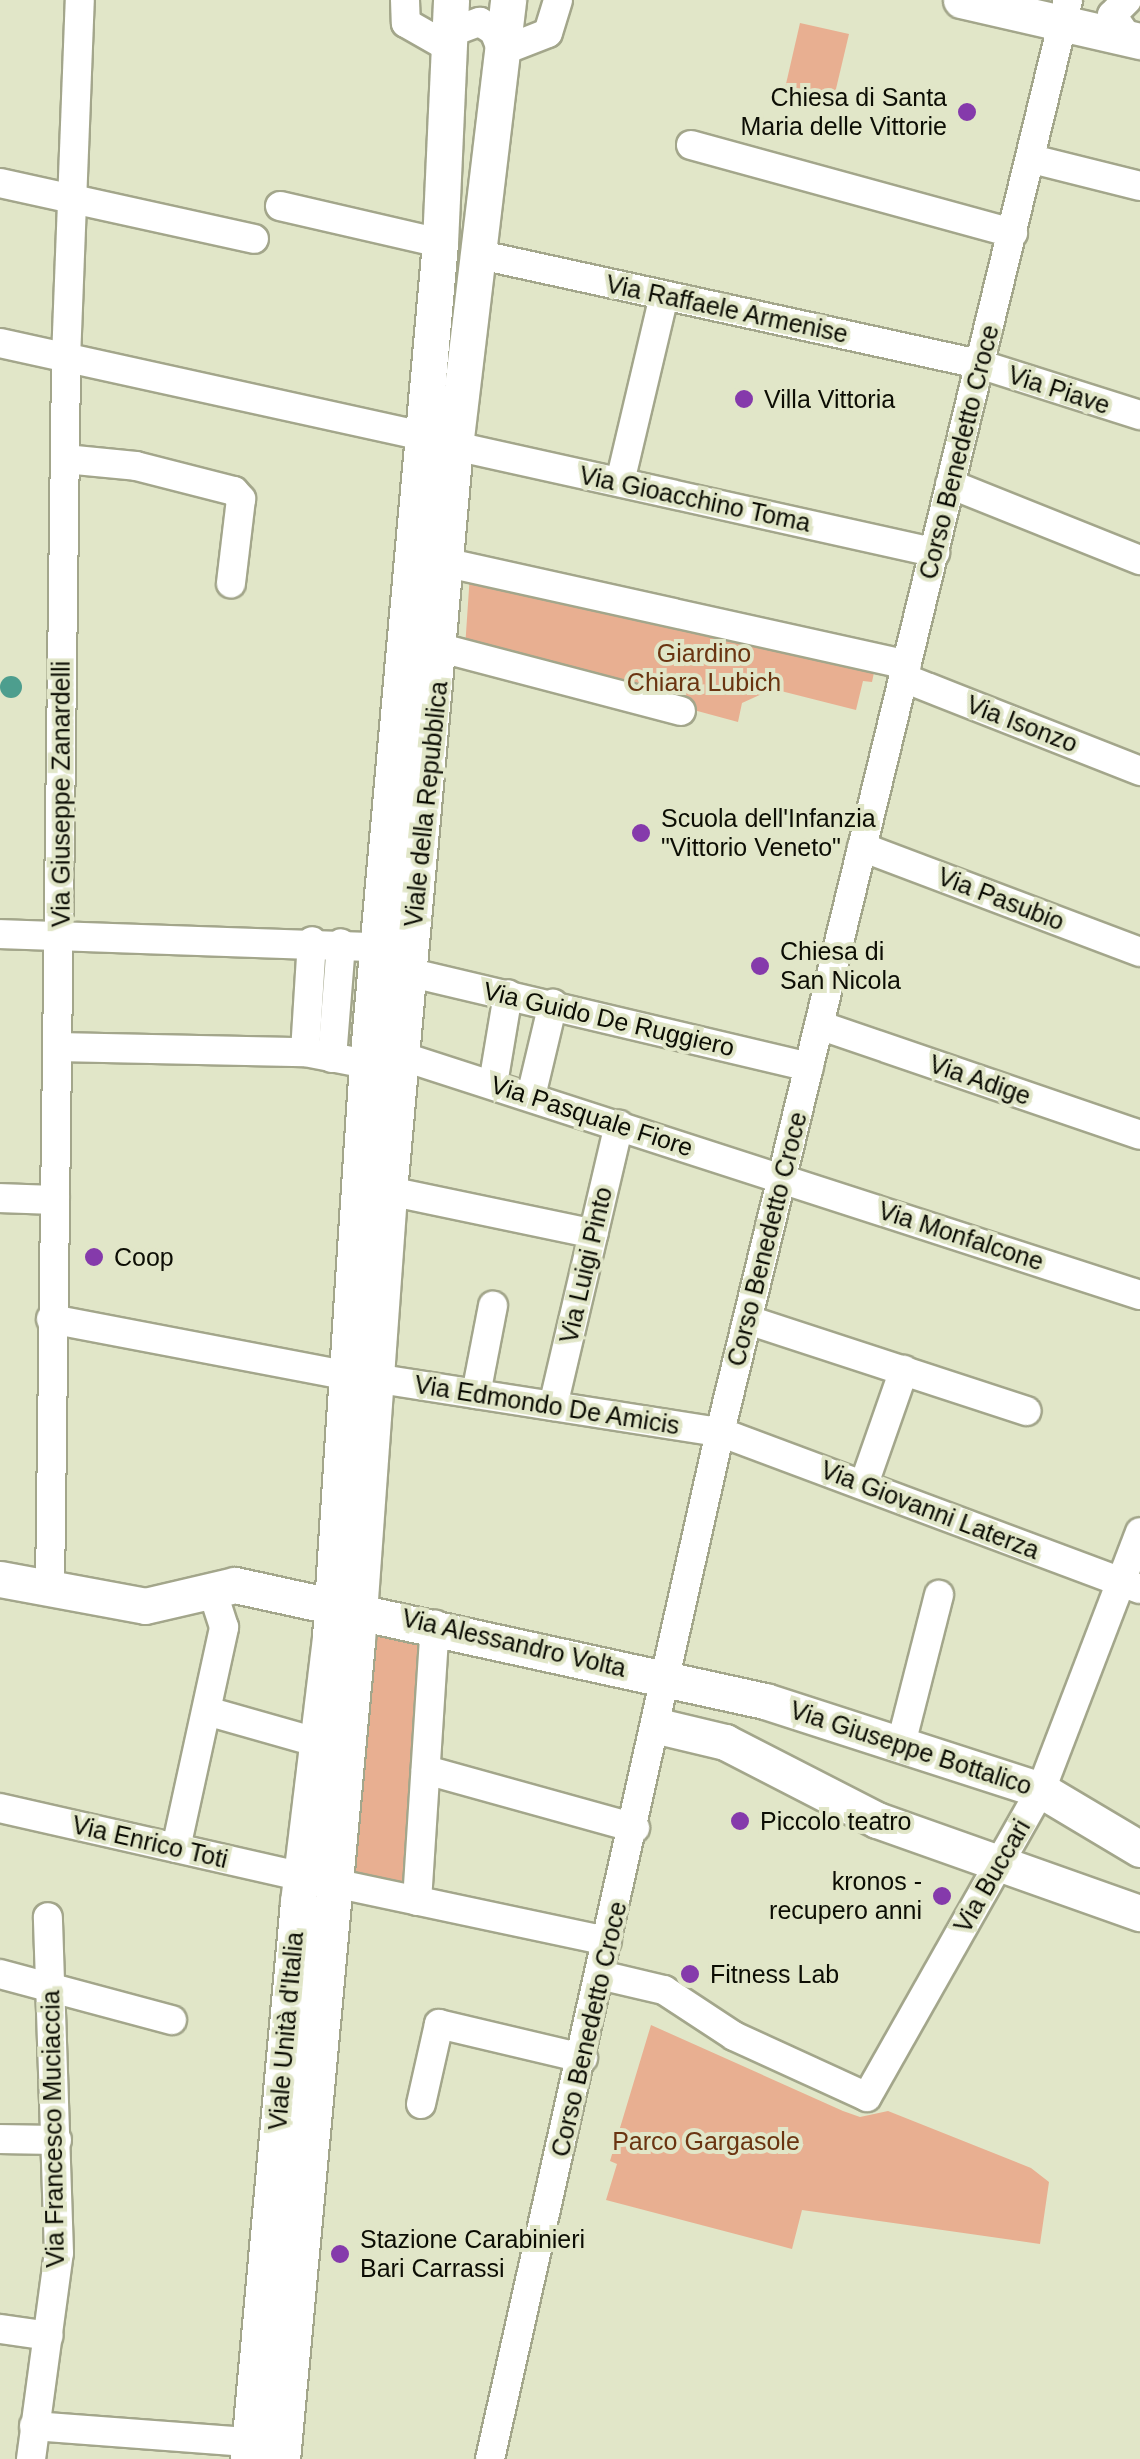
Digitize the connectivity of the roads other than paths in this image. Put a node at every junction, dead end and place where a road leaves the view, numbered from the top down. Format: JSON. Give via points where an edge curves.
{"nodes":[{"id":1,"x":80,"y":0,"type":"edge"},
{"id":2,"x":406,"y":0,"type":"edge"},
{"id":3,"x":508,"y":0,"type":"edge"},
{"id":4,"x":558,"y":0,"type":"edge"},
{"id":5,"x":961,"y":0,"type":"edge"},
{"id":6,"x":1127,"y":0,"type":"edge"},
{"id":7,"x":1065,"y":12,"type":"edge"},
{"id":8,"x":449,"y":27,"type":"edge"},
{"id":9,"x":1135,"y":40,"type":"edge"},
{"id":10,"x":502,"y":51,"type":"junction"},
{"id":11,"x":691,"y":145,"type":"dead end"},
{"id":12,"x":1032,"y":159,"type":"junction"},
{"id":13,"x":0,"y":183,"type":"edge"},
{"id":14,"x":1140,"y":186,"type":"edge"},
{"id":15,"x":75,"y":199,"type":"junction"},
{"id":16,"x":280,"y":206,"type":"dead end"},
{"id":17,"x":1012,"y":233,"type":"junction"},
{"id":18,"x":254,"y":238,"type":"dead end"},
{"id":19,"x":440,"y":243,"type":"junction"},
{"id":20,"x":476,"y":254,"type":"junction"},
{"id":21,"x":664,"y":296,"type":"junction"},
{"id":22,"x":0,"y":342,"type":"edge"},
{"id":23,"x":66,"y":359,"type":"junction"},
{"id":24,"x":978,"y":364,"type":"junction"},
{"id":25,"x":1140,"y":416,"type":"edge"},
{"id":26,"x":420,"y":435,"type":"junction"},
{"id":27,"x":455,"y":446,"type":"junction"},
{"id":28,"x":65,"y":459,"type":"junction"},
{"id":29,"x":620,"y":482,"type":"junction"},
{"id":30,"x":950,"y":484,"type":"junction"},
{"id":31,"x":934,"y":552,"type":"junction"},
{"id":32,"x":1140,"y":560,"type":"edge"},
{"id":33,"x":448,"y":563,"type":"junction"},
{"id":34,"x":231,"y":583,"type":"dead end"},
{"id":35,"x":441,"y":648,"type":"junction"},
{"id":36,"x":906,"y":671,"type":"junction"},
{"id":37,"x":682,"y":711,"type":"dead end"},
{"id":38,"x":1140,"y":771,"type":"edge"},
{"id":39,"x":862,"y":847,"type":"junction"},
{"id":40,"x":0,"y":934,"type":"edge"},
{"id":41,"x":60,"y":935,"type":"junction"},
{"id":42,"x":312,"y":941,"type":"junction"},
{"id":43,"x":342,"y":943,"type":"junction"},
{"id":44,"x":377,"y":947,"type":"junction"},
{"id":45,"x":1140,"y":952,"type":"edge"},
{"id":46,"x":408,"y":972,"type":"junction"},
{"id":47,"x":508,"y":994,"type":"junction"},
{"id":48,"x":553,"y":1004,"type":"junction"},
{"id":49,"x":819,"y":1025,"type":"junction"},
{"id":50,"x":57,"y":1047,"type":"junction"},
{"id":51,"x":319,"y":1055,"type":"junction"},
{"id":52,"x":384,"y":1060,"type":"junction"},
{"id":53,"x":809,"y":1067,"type":"junction"},
{"id":54,"x":492,"y":1084,"type":"junction"},
{"id":55,"x":531,"y":1096,"type":"junction"},
{"id":56,"x":620,"y":1125,"type":"junction"},
{"id":57,"x":1140,"y":1135,"type":"edge"},
{"id":58,"x":782,"y":1177,"type":"junction"},
{"id":59,"x":389,"y":1191,"type":"junction"},
{"id":60,"x":0,"y":1198,"type":"edge"},
{"id":61,"x":54,"y":1200,"type":"junction"},
{"id":62,"x":594,"y":1234,"type":"junction"},
{"id":63,"x":1140,"y":1295,"type":"edge"},
{"id":64,"x":493,"y":1306,"type":"dead end"},
{"id":65,"x":52,"y":1320,"type":"junction"},
{"id":66,"x":748,"y":1320,"type":"junction"},
{"id":67,"x":904,"y":1370,"type":"junction"},
{"id":68,"x":359,"y":1377,"type":"junction"},
{"id":69,"x":476,"y":1394,"type":"junction"},
{"id":70,"x":553,"y":1406,"type":"junction"},
{"id":71,"x":1027,"y":1411,"type":"dead end"},
{"id":72,"x":720,"y":1432,"type":"junction"},
{"id":73,"x":864,"y":1484,"type":"junction"},
{"id":74,"x":1140,"y":1532,"type":"edge"},
{"id":75,"x":0,"y":1579,"type":"edge"},
{"id":76,"x":1131,"y":1585,"type":"edge"},
{"id":77,"x":50,"y":1588,"type":"junction"},
{"id":78,"x":196,"y":1594,"type":"junction"},
{"id":79,"x":939,"y":1595,"type":"dead end"},
{"id":80,"x":345,"y":1606,"type":"junction"},
{"id":81,"x":434,"y":1625,"type":"junction"},
{"id":82,"x":668,"y":1678,"type":"junction"},
{"id":83,"x":765,"y":1700,"type":"junction"},
{"id":84,"x":207,"y":1712,"type":"junction"},
{"id":85,"x":658,"y":1726,"type":"junction"},
{"id":86,"x":316,"y":1742,"type":"junction"},
{"id":87,"x":902,"y":1744,"type":"junction"},
{"id":88,"x":751,"y":1753,"type":"junction"},
{"id":89,"x":426,"y":1770,"type":"junction"},
{"id":90,"x":1041,"y":1790,"type":"junction"},
{"id":91,"x":0,"y":1808,"type":"edge"},
{"id":92,"x":634,"y":1828,"type":"junction"},
{"id":93,"x":176,"y":1848,"type":"junction"},
{"id":94,"x":1140,"y":1849,"type":"edge"},
{"id":95,"x":996,"y":1865,"type":"junction"},
{"id":96,"x":317,"y":1880,"type":"junction"},
{"id":97,"x":418,"y":1901,"type":"junction"},
{"id":98,"x":1140,"y":1913,"type":"edge"},
{"id":99,"x":48,"y":1917,"type":"dead end"},
{"id":100,"x":607,"y":1942,"type":"junction"},
{"id":101,"x":0,"y":1974,"type":"edge"},
{"id":102,"x":600,"y":1975,"type":"junction"},
{"id":103,"x":50,"y":1986,"type":"junction"},
{"id":104,"x":172,"y":2020,"type":"dead end"},
{"id":105,"x":286,"y":2040,"type":"junction"},
{"id":106,"x":322,"y":2043,"type":"junction"},
{"id":107,"x":583,"y":2058,"type":"junction"},
{"id":108,"x":421,"y":2104,"type":"dead end"},
{"id":109,"x":0,"y":2139,"type":"edge"},
{"id":110,"x":57,"y":2140,"type":"junction"},
{"id":111,"x":262,"y":2306,"type":"junction"},
{"id":112,"x":297,"y":2309,"type":"junction"},
{"id":113,"x":0,"y":2329,"type":"edge"},
{"id":114,"x":49,"y":2336,"type":"junction"},
{"id":115,"x":34,"y":2426,"type":"junction"},
{"id":116,"x":272,"y":2455,"type":"edge"},
{"id":117,"x":31,"y":2459,"type":"edge"},
{"id":118,"x":490,"y":2459,"type":"edge"}],
"edges":[{"from":1,"to":15,"type":"street","name":"Via Giuseppe Zanardelli"},
{"from":2,"to":8,"type":"street","via":[[406,23]]},
{"from":3,"to":10,"type":"main road","name":"Viale della Repubblica"},
{"from":4,"to":10,"type":"street","via":[[548,33]]},
{"from":5,"to":7,"type":"main road"},
{"from":6,"to":9,"type":"street","via":[[1112,15]]},
{"from":7,"to":9,"type":"main road"},
{"from":7,"to":12,"type":"street","name":"Corso Benedetto Croce"},
{"from":8,"to":10,"type":"street","via":[[480,22],[494,31]]},
{"from":8,"to":19,"type":"main road","name":"Viale della Repubblica"},
{"from":10,"to":20,"type":"main road","name":"Viale della Repubblica"},
{"from":11,"to":17,"type":"street"},
{"from":12,"to":14,"type":"street"},
{"from":12,"to":17,"type":"street","name":"Corso Benedetto Croce"},
{"from":13,"to":15,"type":"street"},
{"from":15,"to":18,"type":"street"},
{"from":15,"to":23,"type":"street","name":"Via Giuseppe Zanardelli"},
{"from":16,"to":19,"type":"street"},
{"from":17,"to":24,"type":"street","name":"Corso Benedetto Croce"},
{"from":19,"to":26,"type":"main road","name":"Viale della Repubblica"},
{"from":20,"to":21,"type":"street","name":"Via Raffaele Armenise"},
{"from":20,"to":27,"type":"main road","name":"Viale della Repubblica"},
{"from":21,"to":24,"type":"street","name":"Via Raffaele Armenise"},
{"from":21,"to":29,"type":"street"},
{"from":22,"to":23,"type":"street"},
{"from":23,"to":26,"type":"street"},
{"from":23,"to":28,"type":"street","name":"Via Giuseppe Zanardelli"},
{"from":24,"to":25,"type":"street","name":"Via Piave"},
{"from":24,"to":30,"type":"street","name":"Corso Benedetto Croce"},
{"from":26,"to":44,"type":"main road","name":"Viale della Repubblica"},
{"from":27,"to":29,"type":"street","name":"Via Gioacchino Toma"},
{"from":27,"to":33,"type":"main road","name":"Viale della Repubblica"},
{"from":28,"to":34,"type":"street","via":[[136,466],[234,491],[241,499]]},
{"from":28,"to":41,"type":"street","name":"Via Giuseppe Zanardelli"},
{"from":29,"to":31,"type":"street","name":"Via Gioacchino Toma"},
{"from":30,"to":31,"type":"street","name":"Corso Benedetto Croce"},
{"from":30,"to":32,"type":"street"},
{"from":31,"to":36,"type":"street","name":"Corso Benedetto Croce"},
{"from":33,"to":35,"type":"main road","name":"Viale della Repubblica"},
{"from":33,"to":36,"type":"street","name":"Via Isonzo"},
{"from":35,"to":37,"type":"street"},
{"from":35,"to":46,"type":"main road","name":"Viale della Repubblica"},
{"from":36,"to":38,"type":"street","name":"Via Isonzo"},
{"from":36,"to":39,"type":"street","name":"Corso Benedetto Croce"},
{"from":39,"to":45,"type":"street","name":"Via Pasubio"},
{"from":39,"to":49,"type":"street","name":"Corso Benedetto Croce"},
{"from":40,"to":41,"type":"street"},
{"from":41,"to":42,"type":"street"},
{"from":41,"to":50,"type":"street","name":"Via Giuseppe Zanardelli"},
{"from":42,"to":43,"type":"street"},
{"from":42,"to":51,"type":"street"},
{"from":43,"to":44,"type":"street"},
{"from":43,"to":51,"type":"street"},
{"from":44,"to":52,"type":"main road","name":"Viale della Repubblica"},
{"from":46,"to":47,"type":"street","name":"Via Guido De Ruggiero"},
{"from":46,"to":52,"type":"main road","name":"Viale della Repubblica"},
{"from":47,"to":48,"type":"street","name":"Via Guido De Ruggiero"},
{"from":47,"to":54,"type":"street"},
{"from":48,"to":53,"type":"street","name":"Via Guido De Ruggiero"},
{"from":48,"to":55,"type":"street"},
{"from":49,"to":53,"type":"street","name":"Corso Benedetto Croce"},
{"from":49,"to":57,"type":"street","name":"Via Adige"},
{"from":50,"to":51,"type":"street","name":"Via Pasquale Fiore"},
{"from":50,"to":61,"type":"street","name":"Via Giuseppe Zanardelli"},
{"from":51,"to":52,"type":"street","name":"Via Pasquale Fiore"},
{"from":52,"to":54,"type":"street","name":"Via Pasquale Fiore"},
{"from":52,"to":59,"type":"main road","name":"Viale della Repubblica"},
{"from":52,"to":68,"type":"main road","name":"Viale della Repubblica"},
{"from":53,"to":58,"type":"street","name":"Corso Benedetto Croce"},
{"from":54,"to":55,"type":"street","name":"Via Pasquale Fiore"},
{"from":55,"to":56,"type":"street","name":"Via Pasquale Fiore"},
{"from":56,"to":58,"type":"street","name":"Via Pasquale Fiore"},
{"from":56,"to":62,"type":"street","name":"Via Luigi Pinto"},
{"from":58,"to":63,"type":"street","name":"Via Monfalcone"},
{"from":58,"to":66,"type":"street","name":"Corso Benedetto Croce"},
{"from":59,"to":62,"type":"street"},
{"from":59,"to":68,"type":"main road","name":"Viale della Repubblica"},
{"from":60,"to":61,"type":"street"},
{"from":61,"to":65,"type":"street","name":"Via Giuseppe Zanardelli"},
{"from":62,"to":70,"type":"street","name":"Via Luigi Pinto"},
{"from":64,"to":69,"type":"street"},
{"from":65,"to":68,"type":"street","name":"Via Edmondo De Amicis"},
{"from":65,"to":77,"type":"street","name":"Via Giuseppe Zanardelli"},
{"from":66,"to":67,"type":"street"},
{"from":66,"to":72,"type":"street","name":"Corso Benedetto Croce"},
{"from":67,"to":71,"type":"street"},
{"from":67,"to":73,"type":"street"},
{"from":68,"to":69,"type":"street","name":"Via Edmondo De Amicis"},
{"from":68,"to":80,"type":"main road","name":"Viale della Repubblica"},
{"from":69,"to":70,"type":"street","name":"Via Edmondo De Amicis"},
{"from":70,"to":72,"type":"street","name":"Via Edmondo De Amicis"},
{"from":72,"to":73,"type":"street","name":"Via Giovanni Laterza"},
{"from":72,"to":82,"type":"street","name":"Corso Benedetto Croce"},
{"from":73,"to":76,"type":"street","name":"Via Giovanni Laterza"},
{"from":74,"to":76,"type":"street","name":"Via Buccari"},
{"from":75,"to":77,"type":"main road","name":"Via Alessandro Volta"},
{"from":76,"to":90,"type":"street","name":"Via Buccari"},
{"from":77,"to":78,"type":"main road","name":"Via Alessandro Volta","via":[[144,1606]]},
{"from":78,"to":80,"type":"main road","name":"Via Alessandro Volta","via":[[235,1585]]},
{"from":78,"to":84,"type":"street","via":[[216,1599],[224,1614]]},
{"from":79,"to":87,"type":"street"},
{"from":80,"to":81,"type":"main road","name":"Via Alessandro Volta"},
{"from":80,"to":86,"type":"main road","name":"Viale Unità d'Italia"},
{"from":80,"to":96,"type":"main road","name":"Viale Unità d'Italia"},
{"from":81,"to":82,"type":"main road","name":"Via Alessandro Volta"},
{"from":81,"to":89,"type":"street"},
{"from":82,"to":83,"type":"main road","name":"Via Giuseppe Bottalico"},
{"from":82,"to":85,"type":"street","name":"Corso Benedetto Croce"},
{"from":83,"to":87,"type":"main road","name":"Via Giuseppe Bottalico"},
{"from":83,"to":88,"type":"main road"},
{"from":84,"to":86,"type":"street"},
{"from":84,"to":93,"type":"street"},
{"from":85,"to":88,"type":"main road"},
{"from":85,"to":92,"type":"street","name":"Corso Benedetto Croce"},
{"from":86,"to":96,"type":"main road","name":"Viale Unità d'Italia"},
{"from":87,"to":90,"type":"main road","name":"Via Giuseppe Bottalico"},
{"from":88,"to":95,"type":"main road","via":[[877,1820]]},
{"from":89,"to":92,"type":"street"},
{"from":89,"to":97,"type":"street"},
{"from":90,"to":94,"type":"main road","name":"Via Giuseppe Bottalico"},
{"from":90,"to":95,"type":"street","name":"Via Buccari"},
{"from":91,"to":93,"type":"street","name":"Via Enrico Toti"},
{"from":92,"to":100,"type":"street","name":"Corso Benedetto Croce"},
{"from":93,"to":96,"type":"street","name":"Via Enrico Toti"},
{"from":95,"to":98,"type":"main road"},
{"from":95,"to":102,"type":"street","name":"Via Buccari","via":[[868,2098],[734,2036],[664,1990]]},
{"from":96,"to":97,"type":"street","name":"Via Enrico Toti"},
{"from":96,"to":105,"type":"main road","name":"Viale Unità d'Italia"},
{"from":96,"to":106,"type":"main road","name":"Viale Unità d'Italia"},
{"from":97,"to":100,"type":"street","name":"Via Enrico Toti"},
{"from":99,"to":103,"type":"street","name":"Via Francesco Muciaccia"},
{"from":100,"to":102,"type":"street","name":"Corso Benedetto Croce"},
{"from":101,"to":103,"type":"street"},
{"from":102,"to":107,"type":"street","name":"Corso Benedetto Croce"},
{"from":103,"to":104,"type":"street"},
{"from":103,"to":110,"type":"street","name":"Via Francesco Muciaccia"},
{"from":105,"to":106,"type":"main road","via":[[304,2036]]},
{"from":105,"to":111,"type":"main road","name":"Viale Unità d'Italia"},
{"from":106,"to":112,"type":"main road","name":"Viale Unità d'Italia"},
{"from":107,"to":108,"type":"street","via":[[439,2024]]},
{"from":107,"to":118,"type":"street","name":"Corso Benedetto Croce"},
{"from":109,"to":110,"type":"street"},
{"from":110,"to":114,"type":"street","name":"Via Francesco Muciaccia","via":[[59,2253]]},
{"from":111,"to":112,"type":"main road"},
{"from":111,"to":116,"type":"main road","name":"Viale Unità d'Italia"},
{"from":112,"to":116,"type":"main road","name":"Viale Unità d'Italia"},
{"from":113,"to":114,"type":"street"},
{"from":114,"to":115,"type":"street","name":"Via Francesco Muciaccia"},
{"from":115,"to":116,"type":"street"},
{"from":115,"to":117,"type":"street","name":"Via Francesco Muciaccia"}]}
